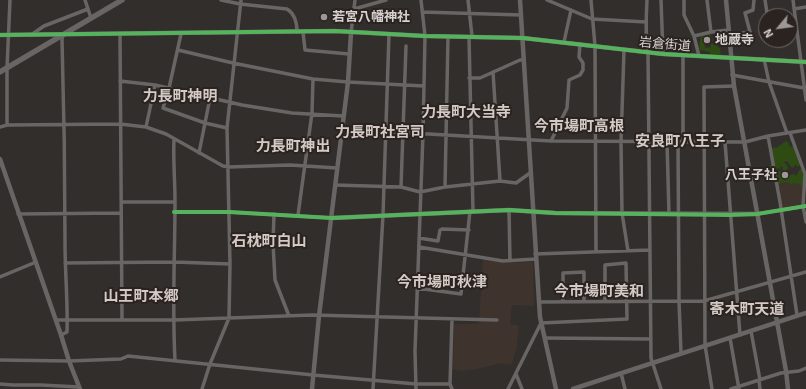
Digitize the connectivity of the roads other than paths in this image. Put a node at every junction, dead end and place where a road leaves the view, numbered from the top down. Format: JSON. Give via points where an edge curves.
{"nodes":[{"id":1,"x":10,"y":0,"type":"edge"},
{"id":2,"x":85,"y":0,"type":"edge"},
{"id":3,"x":122,"y":0,"type":"edge"},
{"id":4,"x":221,"y":0,"type":"edge"},
{"id":5,"x":355,"y":0,"type":"edge"},
{"id":6,"x":386,"y":0,"type":"edge"},
{"id":7,"x":420,"y":0,"type":"edge"},
{"id":8,"x":468,"y":0,"type":"edge"},
{"id":9,"x":520,"y":0,"type":"edge"},
{"id":10,"x":547,"y":0,"type":"edge"},
{"id":11,"x":591,"y":0,"type":"edge"},
{"id":12,"x":647,"y":0,"type":"edge"},
{"id":13,"x":661,"y":0,"type":"edge"},
{"id":14,"x":684,"y":0,"type":"edge"},
{"id":15,"x":707,"y":0,"type":"edge"},
{"id":16,"x":726,"y":0,"type":"edge"},
{"id":17,"x":754,"y":0,"type":"edge"},
{"id":18,"x":240,"y":2,"type":"edge"},
{"id":19,"x":88,"y":9,"type":"junction"},
{"id":20,"x":354,"y":9,"type":"junction"},
{"id":21,"x":571,"y":10,"type":"junction"},
{"id":22,"x":422,"y":12,"type":"junction"},
{"id":23,"x":469,"y":13,"type":"junction"},
{"id":24,"x":521,"y":16,"type":"junction"},
{"id":25,"x":91,"y":18,"type":"junction"},
{"id":26,"x":592,"y":18,"type":"junction"},
{"id":27,"x":646,"y":22,"type":"junction"},
{"id":28,"x":728,"y":30,"type":"junction"},
{"id":29,"x":297,"y":32,"type":"junction"},
{"id":30,"x":303,"y":32,"type":"junction"},
{"id":31,"x":711,"y":32,"type":"junction"},
{"id":32,"x":238,"y":33,"type":"junction"},
{"id":33,"x":350,"y":33,"type":"junction"},
{"id":34,"x":798,"y":33,"type":"edge"},
{"id":35,"x":64,"y":34,"type":"junction"},
{"id":36,"x":120,"y":34,"type":"junction"},
{"id":37,"x":181,"y":34,"type":"junction"},
{"id":38,"x":389,"y":34,"type":"junction"},
{"id":39,"x":0,"y":35,"type":"edge"},
{"id":40,"x":7,"y":35,"type":"junction"},
{"id":41,"x":31,"y":35,"type":"junction"},
{"id":42,"x":425,"y":36,"type":"junction"},
{"id":43,"x":448,"y":36,"type":"junction"},
{"id":44,"x":694,"y":36,"type":"junction"},
{"id":45,"x":728,"y":36,"type":"junction"},
{"id":46,"x":470,"y":37,"type":"junction"},
{"id":47,"x":523,"y":38,"type":"junction"},
{"id":48,"x":564,"y":42,"type":"junction"},
{"id":49,"x":580,"y":44,"type":"junction"},
{"id":50,"x":406,"y":46,"type":"dead end"},
{"id":51,"x":594,"y":46,"type":"junction"},
{"id":52,"x":178,"y":50,"type":"junction"},
{"id":53,"x":624,"y":50,"type":"junction"},
{"id":54,"x":648,"y":53,"type":"junction"},
{"id":55,"x":349,"y":54,"type":"junction"},
{"id":56,"x":663,"y":54,"type":"junction"},
{"id":57,"x":683,"y":55,"type":"junction"},
{"id":58,"x":699,"y":56,"type":"junction"},
{"id":59,"x":731,"y":58,"type":"junction"},
{"id":60,"x":764,"y":59,"type":"junction"},
{"id":61,"x":524,"y":60,"type":"junction"},
{"id":62,"x":803,"y":62,"type":"edge"},
{"id":63,"x":233,"y":63,"type":"junction"},
{"id":64,"x":7,"y":68,"type":"junction"},
{"id":65,"x":0,"y":72,"type":"edge"},
{"id":66,"x":493,"y":72,"type":"junction"},
{"id":67,"x":732,"y":75,"type":"junction"},
{"id":68,"x":470,"y":78,"type":"junction"},
{"id":69,"x":314,"y":79,"type":"junction"},
{"id":70,"x":120,"y":81,"type":"junction"},
{"id":71,"x":348,"y":82,"type":"junction"},
{"id":72,"x":769,"y":82,"type":"junction"},
{"id":73,"x":387,"y":84,"type":"junction"},
{"id":74,"x":155,"y":85,"type":"junction"},
{"id":75,"x":405,"y":85,"type":"junction"},
{"id":76,"x":424,"y":86,"type":"junction"},
{"id":77,"x":734,"y":86,"type":"junction"},
{"id":78,"x":169,"y":88,"type":"junction"},
{"id":79,"x":804,"y":88,"type":"junction"},
{"id":80,"x":210,"y":98,"type":"junction"},
{"id":81,"x":806,"y":100,"type":"edge"},
{"id":82,"x":230,"y":103,"type":"junction"},
{"id":83,"x":312,"y":113,"type":"junction"},
{"id":84,"x":343,"y":116,"type":"junction"},
{"id":85,"x":205,"y":123,"type":"junction"},
{"id":86,"x":120,"y":124,"type":"junction"},
{"id":87,"x":7,"y":126,"type":"junction"},
{"id":88,"x":65,"y":126,"type":"junction"},
{"id":89,"x":0,"y":127,"type":"edge"},
{"id":90,"x":146,"y":127,"type":"junction"},
{"id":91,"x":227,"y":128,"type":"junction"},
{"id":92,"x":341,"y":129,"type":"junction"},
{"id":93,"x":806,"y":130,"type":"edge"},
{"id":94,"x":386,"y":132,"type":"junction"},
{"id":95,"x":403,"y":132,"type":"junction"},
{"id":96,"x":788,"y":133,"type":"junction"},
{"id":97,"x":423,"y":134,"type":"junction"},
{"id":98,"x":445,"y":135,"type":"junction"},
{"id":99,"x":470,"y":136,"type":"junction"},
{"id":100,"x":768,"y":136,"type":"junction"},
{"id":101,"x":497,"y":138,"type":"junction"},
{"id":102,"x":174,"y":139,"type":"junction"},
{"id":103,"x":528,"y":140,"type":"junction"},
{"id":104,"x":551,"y":141,"type":"junction"},
{"id":105,"x":649,"y":141,"type":"junction"},
{"id":106,"x":667,"y":141,"type":"junction"},
{"id":107,"x":594,"y":142,"type":"junction"},
{"id":108,"x":621,"y":142,"type":"junction"},
{"id":109,"x":678,"y":142,"type":"junction"},
{"id":110,"x":683,"y":142,"type":"junction"},
{"id":111,"x":704,"y":142,"type":"junction"},
{"id":112,"x":725,"y":142,"type":"junction"},
{"id":113,"x":744,"y":142,"type":"junction"},
{"id":114,"x":199,"y":153,"type":"junction"},
{"id":115,"x":0,"y":159,"type":"edge"},
{"id":116,"x":306,"y":165,"type":"junction"},
{"id":117,"x":229,"y":167,"type":"junction"},
{"id":118,"x":337,"y":168,"type":"junction"},
{"id":119,"x":530,"y":173,"type":"junction"},
{"id":120,"x":500,"y":181,"type":"junction"},
{"id":121,"x":335,"y":185,"type":"junction"},
{"id":122,"x":472,"y":185,"type":"junction"},
{"id":123,"x":384,"y":186,"type":"junction"},
{"id":124,"x":400,"y":187,"type":"junction"},
{"id":125,"x":444,"y":188,"type":"junction"},
{"id":126,"x":420,"y":192,"type":"junction"},
{"id":127,"x":121,"y":202,"type":"junction"},
{"id":128,"x":175,"y":202,"type":"junction"},
{"id":129,"x":805,"y":206,"type":"edge"},
{"id":130,"x":509,"y":210,"type":"junction"},
{"id":131,"x":781,"y":210,"type":"junction"},
{"id":132,"x":472,"y":211,"type":"junction"},
{"id":133,"x":174,"y":212,"type":"junction"},
{"id":134,"x":230,"y":212,"type":"junction"},
{"id":135,"x":533,"y":212,"type":"junction"},
{"id":136,"x":121,"y":213,"type":"junction"},
{"id":137,"x":595,"y":213,"type":"junction"},
{"id":138,"x":622,"y":213,"type":"junction"},
{"id":139,"x":18,"y":214,"type":"junction"},
{"id":140,"x":65,"y":214,"type":"junction"},
{"id":141,"x":274,"y":214,"type":"junction"},
{"id":142,"x":420,"y":214,"type":"junction"},
{"id":143,"x":649,"y":214,"type":"junction"},
{"id":144,"x":669,"y":214,"type":"junction"},
{"id":145,"x":678,"y":214,"type":"junction"},
{"id":146,"x":704,"y":214,"type":"junction"},
{"id":147,"x":757,"y":214,"type":"junction"},
{"id":148,"x":383,"y":215,"type":"junction"},
{"id":149,"x":730,"y":215,"type":"junction"},
{"id":150,"x":298,"y":216,"type":"junction"},
{"id":151,"x":332,"y":218,"type":"junction"},
{"id":152,"x":806,"y":222,"type":"edge"},
{"id":153,"x":469,"y":230,"type":"junction"},
{"id":154,"x":419,"y":238,"type":"junction"},
{"id":155,"x":419,"y":247,"type":"junction"},
{"id":156,"x":650,"y":250,"type":"junction"},
{"id":157,"x":628,"y":251,"type":"junction"},
{"id":158,"x":596,"y":252,"type":"junction"},
{"id":159,"x":465,"y":256,"type":"junction"},
{"id":160,"x":536,"y":257,"type":"junction"},
{"id":161,"x":510,"y":261,"type":"junction"},
{"id":162,"x":36,"y":262,"type":"junction"},
{"id":163,"x":121,"y":262,"type":"junction"},
{"id":164,"x":174,"y":262,"type":"junction"},
{"id":165,"x":65,"y":263,"type":"junction"},
{"id":166,"x":230,"y":264,"type":"junction"},
{"id":167,"x":806,"y":272,"type":"edge"},
{"id":168,"x":792,"y":276,"type":"junction"},
{"id":169,"x":0,"y":277,"type":"edge"},
{"id":170,"x":769,"y":282,"type":"junction"},
{"id":171,"x":417,"y":288,"type":"junction"},
{"id":172,"x":736,"y":292,"type":"junction"},
{"id":173,"x":584,"y":301,"type":"junction"},
{"id":174,"x":605,"y":301,"type":"junction"},
{"id":175,"x":626,"y":301,"type":"junction"},
{"id":176,"x":651,"y":301,"type":"junction"},
{"id":177,"x":679,"y":301,"type":"junction"},
{"id":178,"x":704,"y":301,"type":"junction"},
{"id":179,"x":539,"y":302,"type":"junction"},
{"id":180,"x":563,"y":302,"type":"junction"},
{"id":181,"x":806,"y":313,"type":"edge"},
{"id":182,"x":797,"y":315,"type":"junction"},
{"id":183,"x":289,"y":316,"type":"junction"},
{"id":184,"x":319,"y":316,"type":"junction"},
{"id":185,"x":378,"y":317,"type":"junction"},
{"id":186,"x":229,"y":318,"type":"junction"},
{"id":187,"x":416,"y":318,"type":"junction"},
{"id":188,"x":452,"y":319,"type":"junction"},
{"id":189,"x":56,"y":320,"type":"junction"},
{"id":190,"x":67,"y":320,"type":"junction"},
{"id":191,"x":122,"y":320,"type":"junction"},
{"id":192,"x":174,"y":320,"type":"junction"},
{"id":193,"x":497,"y":320,"type":"dead end"},
{"id":194,"x":541,"y":323,"type":"junction"},
{"id":195,"x":776,"y":323,"type":"junction"},
{"id":196,"x":751,"y":331,"type":"junction"},
{"id":197,"x":61,"y":335,"type":"junction"},
{"id":198,"x":740,"y":335,"type":"junction"},
{"id":199,"x":545,"y":338,"type":"junction"},
{"id":200,"x":730,"y":338,"type":"junction"},
{"id":201,"x":651,"y":339,"type":"junction"},
{"id":202,"x":705,"y":345,"type":"junction"},
{"id":203,"x":681,"y":353,"type":"junction"},
{"id":204,"x":0,"y":360,"type":"edge"},
{"id":205,"x":175,"y":360,"type":"junction"},
{"id":206,"x":69,"y":361,"type":"junction"},
{"id":207,"x":652,"y":363,"type":"junction"},
{"id":208,"x":210,"y":364,"type":"junction"},
{"id":209,"x":806,"y":368,"type":"edge"},
{"id":210,"x":786,"y":372,"type":"junction"},
{"id":211,"x":621,"y":373,"type":"junction"},
{"id":212,"x":516,"y":374,"type":"junction"},
{"id":213,"x":313,"y":375,"type":"junction"},
{"id":214,"x":374,"y":380,"type":"junction"},
{"id":215,"x":759,"y":380,"type":"junction"},
{"id":216,"x":0,"y":384,"type":"edge"},
{"id":217,"x":416,"y":384,"type":"junction"},
{"id":218,"x":450,"y":384,"type":"junction"},
{"id":219,"x":590,"y":386,"type":"edge"},
{"id":220,"x":80,"y":388,"type":"edge"},
{"id":221,"x":739,"y":388,"type":"edge"},
{"id":222,"x":202,"y":389,"type":"edge"},
{"id":223,"x":312,"y":389,"type":"edge"},
{"id":224,"x":373,"y":389,"type":"edge"},
{"id":225,"x":416,"y":389,"type":"edge"},
{"id":226,"x":452,"y":389,"type":"edge"},
{"id":227,"x":508,"y":389,"type":"edge"},
{"id":228,"x":522,"y":389,"type":"edge"},
{"id":229,"x":556,"y":389,"type":"edge"},
{"id":230,"x":573,"y":389,"type":"edge"},
{"id":231,"x":625,"y":389,"type":"edge"},
{"id":232,"x":661,"y":389,"type":"edge"},
{"id":233,"x":712,"y":389,"type":"edge"},
{"id":234,"x":731,"y":389,"type":"edge"},
{"id":235,"x":760,"y":389,"type":"edge"},
{"id":236,"x":788,"y":389,"type":"edge"}],
"edges":[{"from":1,"to":40,"type":"street"},
{"from":2,"to":19,"type":"street"},
{"from":3,"to":25,"type":"main road"},
{"from":4,"to":18,"type":"street"},
{"from":5,"to":20,"type":"street"},
{"from":6,"to":20,"type":"street"},
{"from":7,"to":22,"type":"street"},
{"from":8,"to":23,"type":"street"},
{"from":9,"to":24,"type":"street"},
{"from":10,"to":21,"type":"street"},
{"from":11,"to":26,"type":"street"},
{"from":12,"to":27,"type":"street"},
{"from":13,"to":56,"type":"street"},
{"from":14,"to":44,"type":"street","via":[[684,15]]},
{"from":15,"to":31,"type":"street"},
{"from":16,"to":28,"type":"street"},
{"from":17,"to":45,"type":"street","via":[[753,10],[745,13],[750,32]]},
{"from":18,"to":29,"type":"street","via":[[290,11],[296,21]]},
{"from":18,"to":32,"type":"street"},
{"from":19,"to":25,"type":"street"},
{"from":19,"to":41,"type":"street","via":[[44,26]]},
{"from":20,"to":33,"type":"street"},
{"from":21,"to":26,"type":"street"},
{"from":21,"to":48,"type":"street"},
{"from":22,"to":23,"type":"street"},
{"from":22,"to":42,"type":"street"},
{"from":23,"to":24,"type":"street"},
{"from":23,"to":46,"type":"street"},
{"from":24,"to":47,"type":"street"},
{"from":25,"to":35,"type":"main road"},
{"from":26,"to":27,"type":"street"},
{"from":26,"to":51,"type":"street"},
{"from":27,"to":54,"type":"street"},
{"from":28,"to":31,"type":"street"},
{"from":28,"to":45,"type":"street"},
{"from":29,"to":30,"type":"street","name":"岩倉街道"},
{"from":29,"to":32,"type":"street","name":"岩倉街道"},
{"from":30,"to":33,"type":"street","name":"岩倉街道"},
{"from":30,"to":55,"type":"street","via":[[305,50]]},
{"from":31,"to":44,"type":"street"},
{"from":32,"to":37,"type":"street","name":"岩倉街道"},
{"from":32,"to":63,"type":"street"},
{"from":33,"to":38,"type":"street","name":"岩倉街道"},
{"from":33,"to":55,"type":"street"},
{"from":34,"to":62,"type":"street"},
{"from":35,"to":36,"type":"street","name":"岩倉街道"},
{"from":35,"to":41,"type":"street","name":"岩倉街道"},
{"from":35,"to":64,"type":"main road"},
{"from":35,"to":88,"type":"street","via":[[62,39]]},
{"from":36,"to":37,"type":"street","name":"岩倉街道"},
{"from":36,"to":70,"type":"street"},
{"from":37,"to":52,"type":"street"},
{"from":38,"to":42,"type":"street","name":"岩倉街道"},
{"from":38,"to":73,"type":"street"},
{"from":39,"to":40,"type":"street","name":"岩倉街道"},
{"from":40,"to":41,"type":"street","name":"岩倉街道"},
{"from":40,"to":64,"type":"street"},
{"from":42,"to":43,"type":"street","name":"岩倉街道"},
{"from":42,"to":76,"type":"street"},
{"from":43,"to":46,"type":"street","name":"岩倉街道"},
{"from":43,"to":98,"type":"street"},
{"from":44,"to":58,"type":"street"},
{"from":45,"to":59,"type":"street"},
{"from":46,"to":47,"type":"street","name":"岩倉街道"},
{"from":46,"to":68,"type":"street"},
{"from":47,"to":48,"type":"street","name":"岩倉街道"},
{"from":47,"to":61,"type":"street"},
{"from":48,"to":49,"type":"street","name":"岩倉街道"},
{"from":49,"to":51,"type":"street","name":"岩倉街道"},
{"from":49,"to":104,"type":"street","via":[[579,57],[583,63],[583,70],[580,75],[569,80],[567,108]]},
{"from":50,"to":75,"type":"street"},
{"from":51,"to":53,"type":"street","name":"岩倉街道"},
{"from":51,"to":107,"type":"street"},
{"from":52,"to":63,"type":"street"},
{"from":52,"to":78,"type":"street"},
{"from":53,"to":54,"type":"street","name":"岩倉街道"},
{"from":53,"to":108,"type":"street"},
{"from":54,"to":56,"type":"street","name":"岩倉街道"},
{"from":54,"to":105,"type":"street"},
{"from":55,"to":71,"type":"street"},
{"from":56,"to":57,"type":"street","name":"岩倉街道"},
{"from":57,"to":58,"type":"street","name":"岩倉街道"},
{"from":57,"to":110,"type":"street"},
{"from":58,"to":59,"type":"street","name":"岩倉街道"},
{"from":59,"to":60,"type":"street","name":"岩倉街道"},
{"from":59,"to":67,"type":"street"},
{"from":60,"to":62,"type":"street","name":"岩倉街道"},
{"from":60,"to":72,"type":"street"},
{"from":61,"to":66,"type":"street"},
{"from":61,"to":103,"type":"street"},
{"from":62,"to":79,"type":"street"},
{"from":63,"to":69,"type":"street"},
{"from":63,"to":82,"type":"street"},
{"from":64,"to":65,"type":"main road"},
{"from":64,"to":87,"type":"street"},
{"from":66,"to":68,"type":"street","via":[[480,78]]},
{"from":66,"to":101,"type":"street"},
{"from":67,"to":72,"type":"street"},
{"from":67,"to":77,"type":"street"},
{"from":68,"to":99,"type":"street"},
{"from":69,"to":71,"type":"street"},
{"from":69,"to":83,"type":"street"},
{"from":70,"to":74,"type":"street"},
{"from":70,"to":86,"type":"street"},
{"from":71,"to":73,"type":"street"},
{"from":71,"to":84,"type":"street"},
{"from":72,"to":79,"type":"street"},
{"from":72,"to":96,"type":"street"},
{"from":73,"to":75,"type":"street"},
{"from":73,"to":94,"type":"street"},
{"from":74,"to":78,"type":"street"},
{"from":74,"to":90,"type":"street"},
{"from":75,"to":76,"type":"street"},
{"from":75,"to":95,"type":"street"},
{"from":76,"to":97,"type":"street"},
{"from":77,"to":111,"type":"street","via":[[704,87]]},
{"from":77,"to":113,"type":"street"},
{"from":78,"to":80,"type":"street"},
{"from":78,"to":85,"type":"street","via":[[163,108]]},
{"from":79,"to":81,"type":"street"},
{"from":80,"to":82,"type":"street"},
{"from":80,"to":85,"type":"street"},
{"from":82,"to":83,"type":"street","via":[[292,113]]},
{"from":82,"to":91,"type":"street"},
{"from":83,"to":84,"type":"street"},
{"from":83,"to":116,"type":"street"},
{"from":84,"to":92,"type":"street"},
{"from":85,"to":91,"type":"street"},
{"from":85,"to":114,"type":"street"},
{"from":86,"to":88,"type":"street"},
{"from":86,"to":90,"type":"street"},
{"from":86,"to":127,"type":"street"},
{"from":87,"to":88,"type":"street"},
{"from":87,"to":89,"type":"street"},
{"from":88,"to":140,"type":"street"},
{"from":90,"to":102,"type":"street"},
{"from":91,"to":117,"type":"street"},
{"from":92,"to":94,"type":"street"},
{"from":92,"to":118,"type":"street"},
{"from":93,"to":96,"type":"street"},
{"from":94,"to":95,"type":"street"},
{"from":94,"to":123,"type":"street"},
{"from":95,"to":97,"type":"street"},
{"from":95,"to":124,"type":"street"},
{"from":96,"to":100,"type":"street"},
{"from":96,"to":129,"type":"street","via":[[805,174]]},
{"from":97,"to":98,"type":"street"},
{"from":97,"to":126,"type":"street"},
{"from":98,"to":99,"type":"street"},
{"from":98,"to":125,"type":"street"},
{"from":99,"to":101,"type":"street"},
{"from":99,"to":122,"type":"street"},
{"from":100,"to":113,"type":"street"},
{"from":100,"to":131,"type":"street"},
{"from":101,"to":103,"type":"street"},
{"from":101,"to":120,"type":"street"},
{"from":102,"to":114,"type":"street"},
{"from":102,"to":128,"type":"street"},
{"from":103,"to":104,"type":"street"},
{"from":103,"to":119,"type":"street"},
{"from":104,"to":107,"type":"street"},
{"from":105,"to":106,"type":"street"},
{"from":105,"to":108,"type":"street"},
{"from":105,"to":143,"type":"street"},
{"from":106,"to":109,"type":"street"},
{"from":106,"to":144,"type":"street"},
{"from":107,"to":108,"type":"street"},
{"from":107,"to":137,"type":"street"},
{"from":108,"to":138,"type":"street"},
{"from":109,"to":110,"type":"street"},
{"from":109,"to":145,"type":"street"},
{"from":110,"to":111,"type":"street"},
{"from":111,"to":112,"type":"street"},
{"from":111,"to":146,"type":"street"},
{"from":112,"to":113,"type":"street"},
{"from":112,"to":149,"type":"street"},
{"from":113,"to":147,"type":"street"},
{"from":114,"to":117,"type":"street"},
{"from":115,"to":139,"type":"street"},
{"from":116,"to":117,"type":"street"},
{"from":116,"to":118,"type":"street"},
{"from":116,"to":150,"type":"street"},
{"from":117,"to":134,"type":"street"},
{"from":118,"to":121,"type":"street"},
{"from":119,"to":120,"type":"street","via":[[516,183]]},
{"from":119,"to":135,"type":"street"},
{"from":120,"to":122,"type":"street"},
{"from":121,"to":123,"type":"street"},
{"from":121,"to":151,"type":"street"},
{"from":122,"to":125,"type":"street"},
{"from":122,"to":132,"type":"street"},
{"from":123,"to":124,"type":"street"},
{"from":123,"to":148,"type":"street"},
{"from":124,"to":126,"type":"street"},
{"from":125,"to":126,"type":"street"},
{"from":126,"to":142,"type":"street"},
{"from":127,"to":128,"type":"street"},
{"from":127,"to":136,"type":"street"},
{"from":128,"to":133,"type":"street"},
{"from":129,"to":131,"type":"street"},
{"from":129,"to":152,"type":"street"},
{"from":130,"to":132,"type":"street"},
{"from":130,"to":135,"type":"street"},
{"from":130,"to":161,"type":"street"},
{"from":131,"to":147,"type":"street"},
{"from":131,"to":168,"type":"street"},
{"from":132,"to":142,"type":"street"},
{"from":132,"to":153,"type":"street"},
{"from":133,"to":134,"type":"street"},
{"from":133,"to":164,"type":"street"},
{"from":134,"to":141,"type":"street"},
{"from":134,"to":166,"type":"street"},
{"from":135,"to":137,"type":"street"},
{"from":135,"to":160,"type":"street"},
{"from":136,"to":140,"type":"street"},
{"from":136,"to":163,"type":"street"},
{"from":137,"to":138,"type":"street"},
{"from":137,"to":158,"type":"street"},
{"from":138,"to":143,"type":"street"},
{"from":138,"to":157,"type":"street"},
{"from":139,"to":140,"type":"street"},
{"from":139,"to":162,"type":"street"},
{"from":140,"to":165,"type":"street"},
{"from":141,"to":150,"type":"street"},
{"from":141,"to":183,"type":"street","via":[[275,280]]},
{"from":142,"to":148,"type":"street"},
{"from":142,"to":154,"type":"street"},
{"from":143,"to":144,"type":"street"},
{"from":143,"to":156,"type":"street"},
{"from":144,"to":145,"type":"street"},
{"from":145,"to":146,"type":"street"},
{"from":145,"to":177,"type":"street"},
{"from":146,"to":149,"type":"street"},
{"from":146,"to":178,"type":"street"},
{"from":147,"to":149,"type":"street"},
{"from":147,"to":170,"type":"street"},
{"from":148,"to":151,"type":"street"},
{"from":148,"to":185,"type":"street"},
{"from":149,"to":172,"type":"street"},
{"from":150,"to":151,"type":"street"},
{"from":151,"to":184,"type":"street"},
{"from":153,"to":154,"type":"street","via":[[442,229],[438,240]]},
{"from":153,"to":159,"type":"street"},
{"from":154,"to":155,"type":"street"},
{"from":155,"to":159,"type":"street"},
{"from":155,"to":171,"type":"street"},
{"from":156,"to":157,"type":"street"},
{"from":156,"to":176,"type":"street"},
{"from":157,"to":158,"type":"street"},
{"from":158,"to":160,"type":"street"},
{"from":159,"to":161,"type":"street"},
{"from":159,"to":171,"type":"street","via":[[461,294]]},
{"from":160,"to":161,"type":"street"},
{"from":160,"to":179,"type":"street"},
{"from":162,"to":169,"type":"street"},
{"from":162,"to":189,"type":"street"},
{"from":163,"to":164,"type":"street"},
{"from":163,"to":165,"type":"street"},
{"from":163,"to":191,"type":"street"},
{"from":164,"to":166,"type":"street"},
{"from":164,"to":192,"type":"street"},
{"from":165,"to":190,"type":"street"},
{"from":166,"to":186,"type":"street"},
{"from":167,"to":168,"type":"street"},
{"from":168,"to":170,"type":"street"},
{"from":168,"to":182,"type":"street"},
{"from":170,"to":172,"type":"street"},
{"from":170,"to":195,"type":"street"},
{"from":171,"to":187,"type":"street"},
{"from":172,"to":178,"type":"street"},
{"from":172,"to":198,"type":"street"},
{"from":173,"to":174,"type":"street"},
{"from":173,"to":180,"type":"street"},
{"from":173,"to":180,"type":"street","via":[[584,272],[564,273]]},
{"from":174,"to":175,"type":"street"},
{"from":174,"to":175,"type":"street","via":[[605,265],[626,263]]},
{"from":175,"to":176,"type":"street"},
{"from":175,"to":194,"type":"street","via":[[627,319]]},
{"from":176,"to":177,"type":"street"},
{"from":176,"to":201,"type":"street"},
{"from":177,"to":178,"type":"street"},
{"from":177,"to":203,"type":"street"},
{"from":178,"to":202,"type":"street"},
{"from":179,"to":180,"type":"street"},
{"from":179,"to":194,"type":"street"},
{"from":181,"to":182,"type":"street"},
{"from":182,"to":195,"type":"street"},
{"from":183,"to":184,"type":"street"},
{"from":183,"to":186,"type":"street"},
{"from":184,"to":185,"type":"street"},
{"from":184,"to":213,"type":"street"},
{"from":185,"to":187,"type":"street"},
{"from":185,"to":214,"type":"street"},
{"from":186,"to":192,"type":"street"},
{"from":186,"to":208,"type":"street"},
{"from":187,"to":188,"type":"street"},
{"from":187,"to":217,"type":"street"},
{"from":188,"to":193,"type":"street"},
{"from":188,"to":218,"type":"street"},
{"from":189,"to":190,"type":"street"},
{"from":189,"to":197,"type":"street"},
{"from":190,"to":191,"type":"street"},
{"from":190,"to":197,"type":"street","via":[[66,332]]},
{"from":191,"to":192,"type":"street"},
{"from":192,"to":205,"type":"street"},
{"from":194,"to":199,"type":"street"},
{"from":194,"to":212,"type":"street"},
{"from":195,"to":196,"type":"street"},
{"from":195,"to":210,"type":"street"},
{"from":196,"to":198,"type":"street"},
{"from":196,"to":215,"type":"street"},
{"from":197,"to":206,"type":"street"},
{"from":198,"to":200,"type":"street"},
{"from":199,"to":201,"type":"street"},
{"from":199,"to":229,"type":"street"},
{"from":200,"to":202,"type":"street"},
{"from":200,"to":221,"type":"street"},
{"from":201,"to":207,"type":"street"},
{"from":202,"to":203,"type":"street"},
{"from":202,"to":233,"type":"street"},
{"from":203,"to":207,"type":"street"},
{"from":204,"to":206,"type":"street"},
{"from":205,"to":206,"type":"street","via":[[128,356],[121,359]]},
{"from":205,"to":208,"type":"street"},
{"from":206,"to":220,"type":"street"},
{"from":207,"to":211,"type":"street"},
{"from":207,"to":232,"type":"street"},
{"from":208,"to":213,"type":"street"},
{"from":208,"to":222,"type":"street"},
{"from":209,"to":210,"type":"street"},
{"from":210,"to":215,"type":"street"},
{"from":210,"to":236,"type":"street"},
{"from":211,"to":219,"type":"street"},
{"from":211,"to":231,"type":"street"},
{"from":212,"to":227,"type":"street"},
{"from":212,"to":228,"type":"street"},
{"from":213,"to":214,"type":"street"},
{"from":213,"to":223,"type":"street"},
{"from":214,"to":217,"type":"street"},
{"from":214,"to":224,"type":"street"},
{"from":215,"to":221,"type":"street"},
{"from":215,"to":235,"type":"street"},
{"from":216,"to":220,"type":"street"},
{"from":217,"to":218,"type":"street"},
{"from":217,"to":225,"type":"street"},
{"from":218,"to":226,"type":"street"},
{"from":219,"to":230,"type":"street"},
{"from":221,"to":234,"type":"street"}]}
